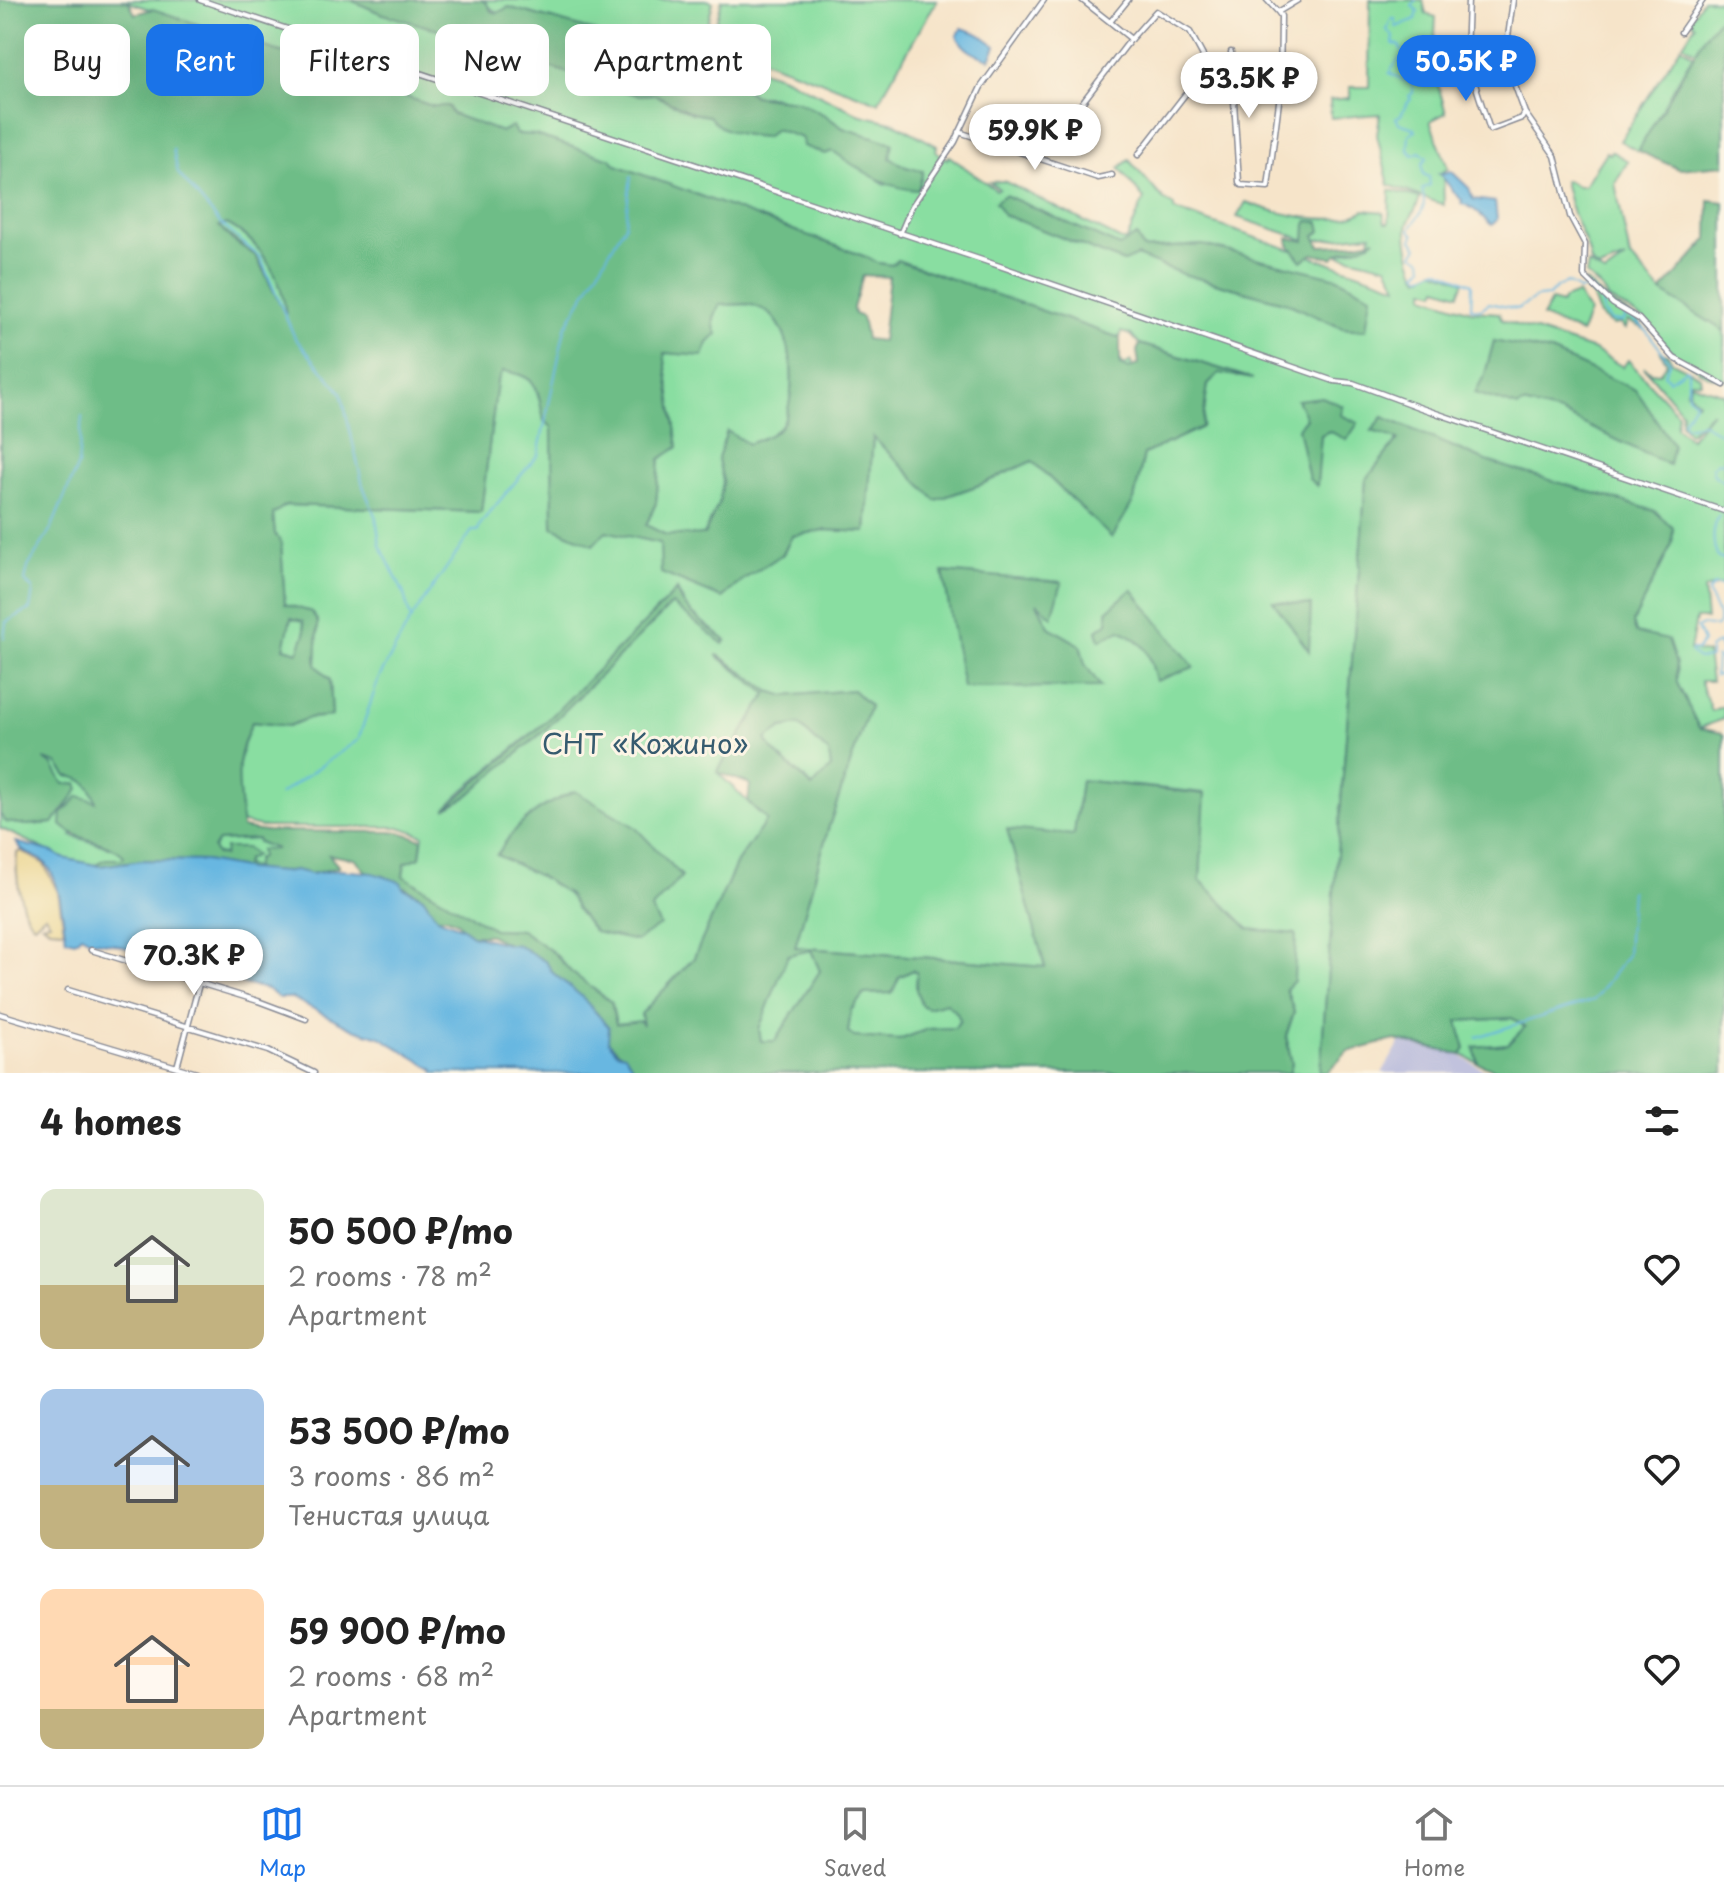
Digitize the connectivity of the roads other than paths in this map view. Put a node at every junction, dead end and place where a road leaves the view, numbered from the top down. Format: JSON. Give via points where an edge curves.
{"nodes":[{"id":1,"x":200,"y":0,"type":"edge"},
{"id":2,"x":1044,"y":0,"type":"edge"},
{"id":3,"x":1082,"y":0,"type":"edge"},
{"id":4,"x":1128,"y":0,"type":"edge"},
{"id":5,"x":1267,"y":0,"type":"edge"},
{"id":6,"x":1298,"y":0,"type":"edge"},
{"id":7,"x":1468,"y":0,"type":"edge"},
{"id":8,"x":1513,"y":0,"type":"edge"},
{"id":9,"x":1703,"y":0,"type":"edge"},
{"id":10,"x":1278,"y":12,"type":"junction"},
{"id":11,"x":1110,"y":22,"type":"junction"},
{"id":12,"x":1681,"y":32,"type":"dead end"},
{"id":13,"x":1131,"y":39,"type":"junction"},
{"id":14,"x":1231,"y":52,"type":"dead end"},
{"id":15,"x":1525,"y":113,"type":"junction"},
{"id":16,"x":1059,"y":126,"type":"dead end"},
{"id":17,"x":959,"y":132,"type":"junction"},
{"id":18,"x":1138,"y":155,"type":"dead end"},
{"id":19,"x":1112,"y":175,"type":"dead end"},
{"id":20,"x":900,"y":234,"type":"junction"},
{"id":21,"x":1724,"y":385,"type":"edge"},
{"id":22,"x":1724,"y":511,"type":"edge"},
{"id":23,"x":91,"y":950,"type":"dead end"},
{"id":24,"x":199,"y":984,"type":"junction"},
{"id":25,"x":68,"y":990,"type":"dead end"},
{"id":26,"x":0,"y":1014,"type":"edge"},
{"id":27,"x":306,"y":1019,"type":"dead end"},
{"id":28,"x":188,"y":1026,"type":"junction"},
{"id":29,"x":177,"y":1067,"type":"junction"},
{"id":30,"x":197,"y":1073,"type":"edge"},
{"id":31,"x":314,"y":1073,"type":"edge"}],
"edges":[{"from":1,"to":20,"type":"street"},
{"from":2,"to":17,"type":"street","via":[[981,87]]},
{"from":3,"to":11,"type":"street"},
{"from":4,"to":11,"type":"street"},
{"from":5,"to":10,"type":"street"},
{"from":6,"to":10,"type":"street"},
{"from":7,"to":15,"type":"street","via":[[1466,56],[1490,130]]},
{"from":8,"to":15,"type":"street","via":[[1507,44]]},
{"from":9,"to":12,"type":"street"},
{"from":10,"to":14,"type":"street","via":[[1280,94],[1268,187],[1239,182]]},
{"from":11,"to":13,"type":"street"},
{"from":13,"to":16,"type":"street"},
{"from":13,"to":18,"type":"street","via":[[1156,11],[1190,32],[1203,56],[1201,74]]},
{"from":15,"to":21,"type":"street","via":[[1555,156],[1570,216],[1585,244],[1584,276],[1613,304],[1639,319],[1674,358]]},
{"from":17,"to":19,"type":"street","via":[[1098,178]]},
{"from":17,"to":20,"type":"street"},
{"from":20,"to":22,"type":"street"},
{"from":23,"to":24,"type":"street"},
{"from":24,"to":27,"type":"street"},
{"from":24,"to":28,"type":"street"},
{"from":25,"to":28,"type":"street"},
{"from":26,"to":29,"type":"street"},
{"from":28,"to":29,"type":"street"},
{"from":28,"to":31,"type":"street","via":[[268,1051]]},
{"from":29,"to":30,"type":"street"}]}
